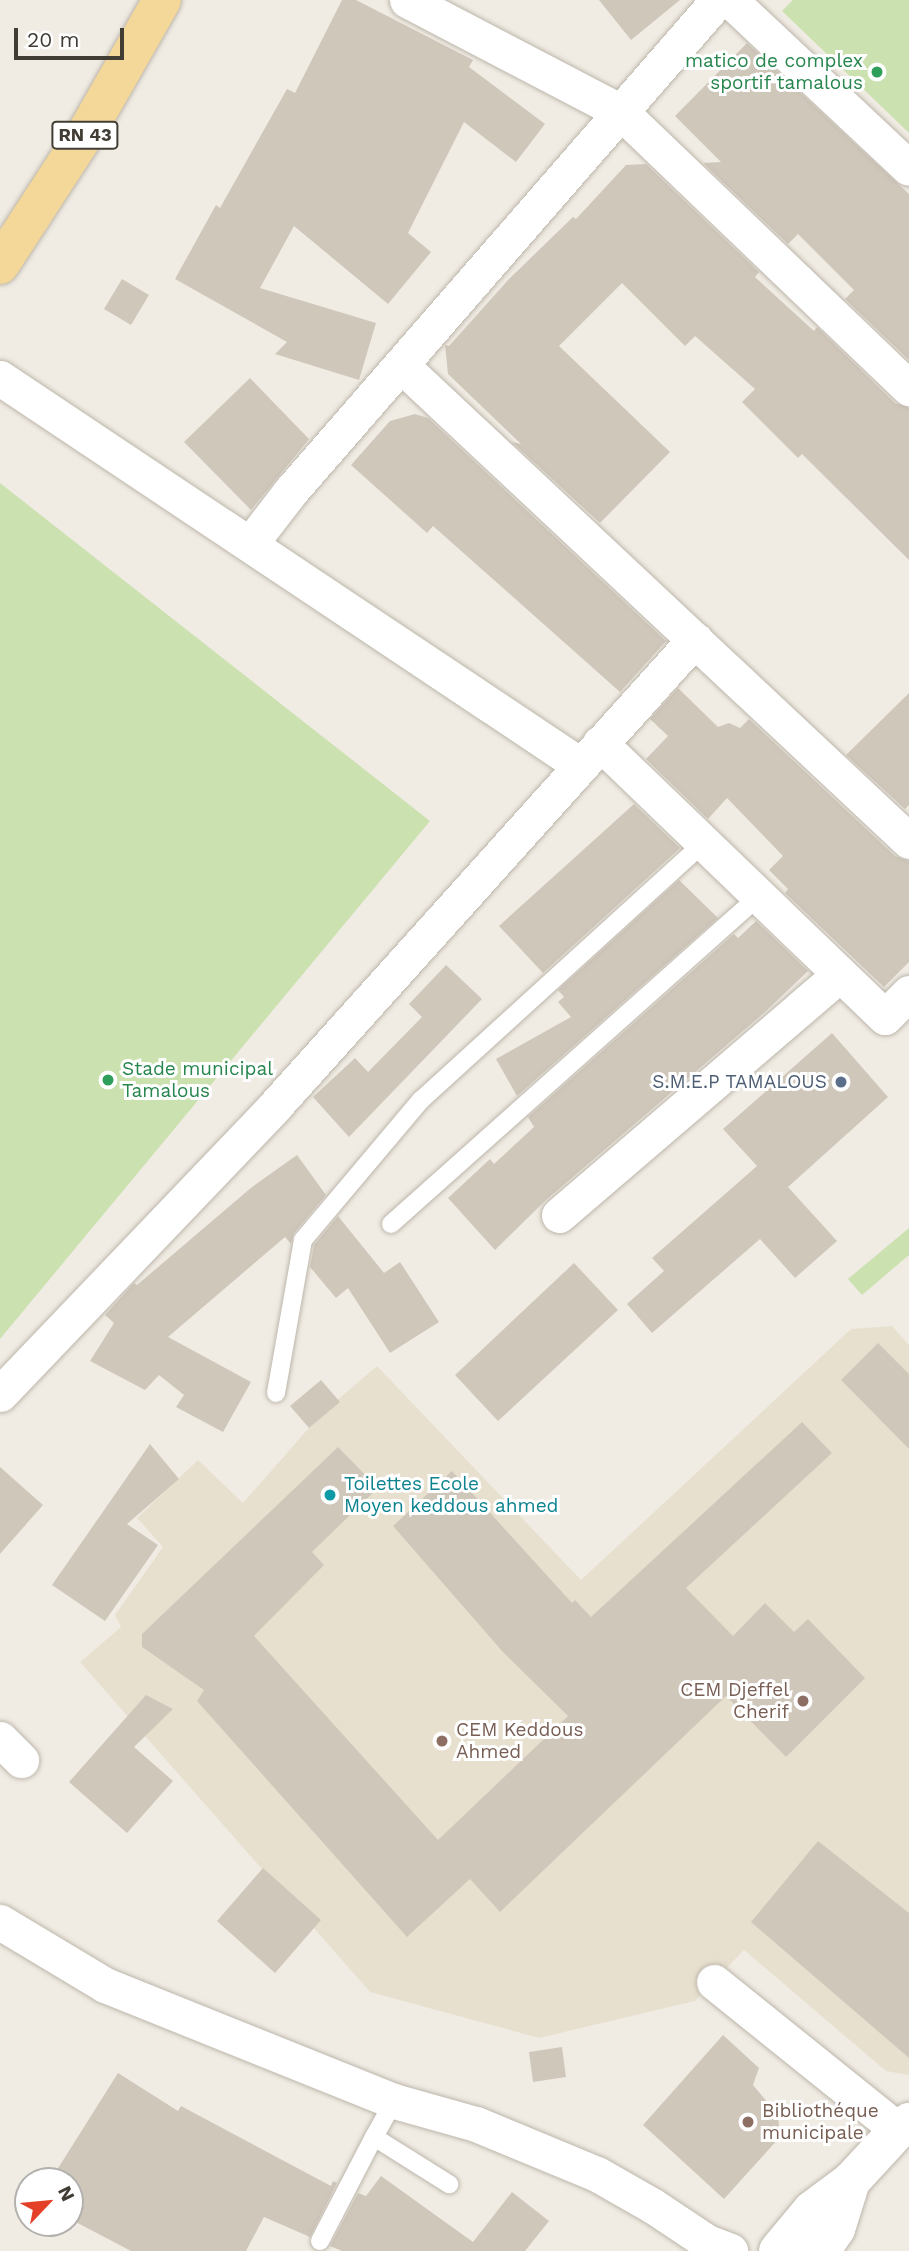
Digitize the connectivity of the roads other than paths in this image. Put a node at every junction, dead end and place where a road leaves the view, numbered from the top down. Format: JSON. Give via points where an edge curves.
{"nodes":[{"id":1,"x":162,"y":0,"type":"edge"},
{"id":2,"x":407,"y":0,"type":"edge"},
{"id":3,"x":718,"y":0,"type":"edge"},
{"id":4,"x":730,"y":0,"type":"edge"},
{"id":5,"x":621,"y":111,"type":"junction"},
{"id":6,"x":909,"y":168,"type":"edge"},
{"id":7,"x":0,"y":265,"type":"edge"},
{"id":8,"x":401,"y":365,"type":"junction"},
{"id":9,"x":0,"y":378,"type":"edge"},
{"id":10,"x":909,"y":388,"type":"edge"},
{"id":11,"x":250,"y":544,"type":"junction"},
{"id":12,"x":695,"y":639,"type":"junction"},
{"id":13,"x":590,"y":754,"type":"junction"},
{"id":14,"x":909,"y":841,"type":"edge"},
{"id":15,"x":704,"y":843,"type":"junction"},
{"id":16,"x":759,"y":896,"type":"junction"},
{"id":17,"x":840,"y":974,"type":"junction"},
{"id":18,"x":897,"y":1005,"type":"edge"},
{"id":19,"x":559,"y":1215,"type":"dead end"},
{"id":20,"x":391,"y":1224,"type":"dead end"},
{"id":21,"x":276,"y":1393,"type":"dead end"},
{"id":22,"x":0,"y":1394,"type":"edge"},
{"id":23,"x":0,"y":1922,"type":"edge"},
{"id":24,"x":714,"y":1982,"type":"dead end"},
{"id":25,"x":394,"y":2101,"type":"junction"},
{"id":26,"x":903,"y":2126,"type":"edge"},
{"id":27,"x":374,"y":2137,"type":"junction"},
{"id":28,"x":850,"y":2181,"type":"junction"},
{"id":29,"x":449,"y":2184,"type":"dead end"},
{"id":30,"x":320,"y":2241,"type":"dead end"},
{"id":31,"x":717,"y":2248,"type":"edge"},
{"id":32,"x":778,"y":2251,"type":"edge"},
{"id":33,"x":821,"y":2251,"type":"edge"}],
"edges":[{"from":1,"to":7,"type":"main road","number":"RN 43","via":[[89,128]]},
{"from":2,"to":5,"type":"street"},
{"from":3,"to":5,"type":"street"},
{"from":4,"to":6,"type":"street"},
{"from":5,"to":8,"type":"street"},
{"from":5,"to":10,"type":"street"},
{"from":8,"to":11,"type":"street"},
{"from":8,"to":12,"type":"street"},
{"from":9,"to":11,"type":"street"},
{"from":11,"to":13,"type":"street"},
{"from":12,"to":13,"type":"street"},
{"from":12,"to":14,"type":"street"},
{"from":13,"to":15,"type":"street"},
{"from":13,"to":22,"type":"street","via":[[274,1107]]},
{"from":15,"to":16,"type":"street"},
{"from":15,"to":21,"type":"lane","via":[[421,1100],[303,1240]]},
{"from":16,"to":17,"type":"street"},
{"from":16,"to":20,"type":"lane"},
{"from":17,"to":18,"type":"street"},
{"from":17,"to":19,"type":"street"},
{"from":23,"to":25,"type":"street","via":[[105,1985]]},
{"from":24,"to":26,"type":"street"},
{"from":25,"to":27,"type":"lane"},
{"from":25,"to":31,"type":"street","via":[[476,2123],[597,2174]]},
{"from":26,"to":28,"type":"street"},
{"from":27,"to":29,"type":"lane"},
{"from":27,"to":30,"type":"lane"},
{"from":28,"to":32,"type":"street","via":[[812,2210]]},
{"from":28,"to":33,"type":"street","via":[[836,2229]]}]}
